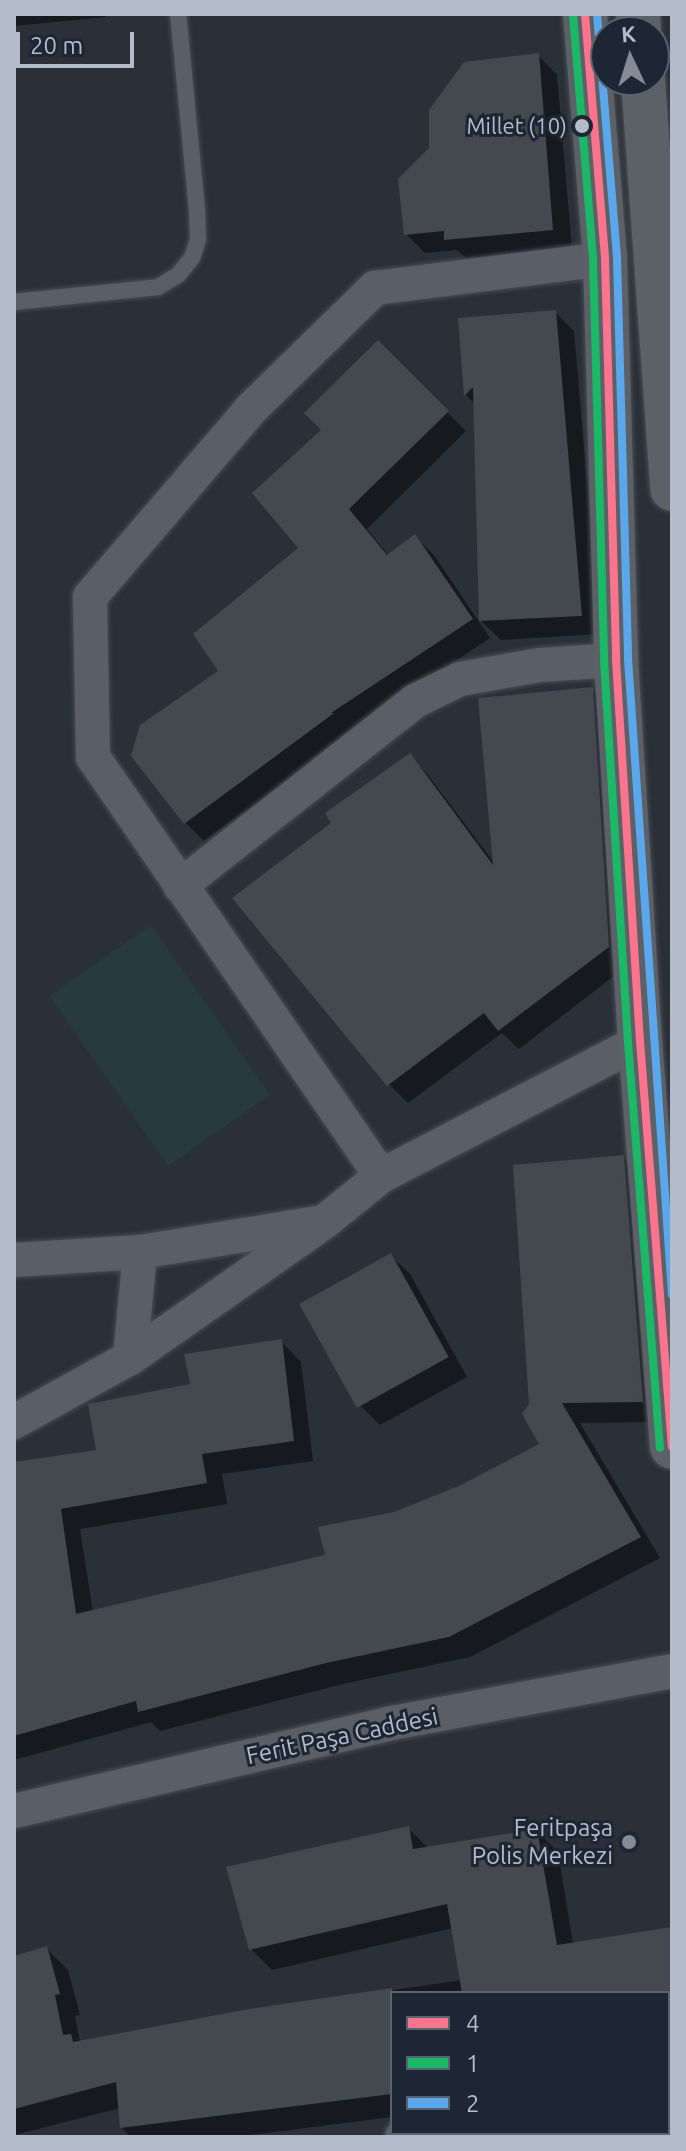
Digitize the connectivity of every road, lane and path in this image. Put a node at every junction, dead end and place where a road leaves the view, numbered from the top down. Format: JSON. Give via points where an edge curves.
{"nodes":[{"id":1,"x":178,"y":14,"type":"edge"},
{"id":2,"x":585,"y":14,"type":"edge"},
{"id":3,"x":644,"y":96,"type":"edge"},
{"id":4,"x":605,"y":259,"type":"junction"},
{"id":5,"x":14,"y":302,"type":"edge"},
{"id":6,"x":672,"y":489,"type":"edge"},
{"id":7,"x":616,"y":660,"type":"junction"},
{"id":8,"x":180,"y":886,"type":"junction"},
{"id":9,"x":640,"y":1041,"type":"junction"},
{"id":10,"x":381,"y":1176,"type":"junction"},
{"id":11,"x":324,"y":1222,"type":"junction"},
{"id":12,"x":140,"y":1252,"type":"junction"},
{"id":13,"x":14,"y":1260,"type":"edge"},
{"id":14,"x":130,"y":1358,"type":"junction"},
{"id":15,"x":14,"y":1422,"type":"edge"},
{"id":16,"x":672,"y":1447,"type":"edge"},
{"id":17,"x":672,"y":1671,"type":"edge"},
{"id":18,"x":14,"y":1811,"type":"edge"}],
"edges":[{"from":1,"to":5,"type":"lane","via":[[197,210],[192,258],[158,287]]},
{"from":2,"to":4,"type":"main road"},
{"from":3,"to":6,"type":"main road"},
{"from":4,"to":7,"type":"main road"},
{"from":4,"to":8,"type":"street","via":[[375,288],[252,408],[90,597],[93,757]]},
{"from":7,"to":8,"type":"street","via":[[540,665],[460,679],[415,701]]},
{"from":7,"to":9,"type":"main road"},
{"from":8,"to":10,"type":"street"},
{"from":9,"to":10,"type":"street"},
{"from":9,"to":16,"type":"main road"},
{"from":10,"to":11,"type":"street"},
{"from":11,"to":12,"type":"street"},
{"from":11,"to":14,"type":"street"},
{"from":12,"to":13,"type":"street"},
{"from":12,"to":14,"type":"street"},
{"from":14,"to":15,"type":"street"},
{"from":17,"to":18,"type":"street","name":"Ferit Paşa Caddesi","via":[[392,1723]]}]}
